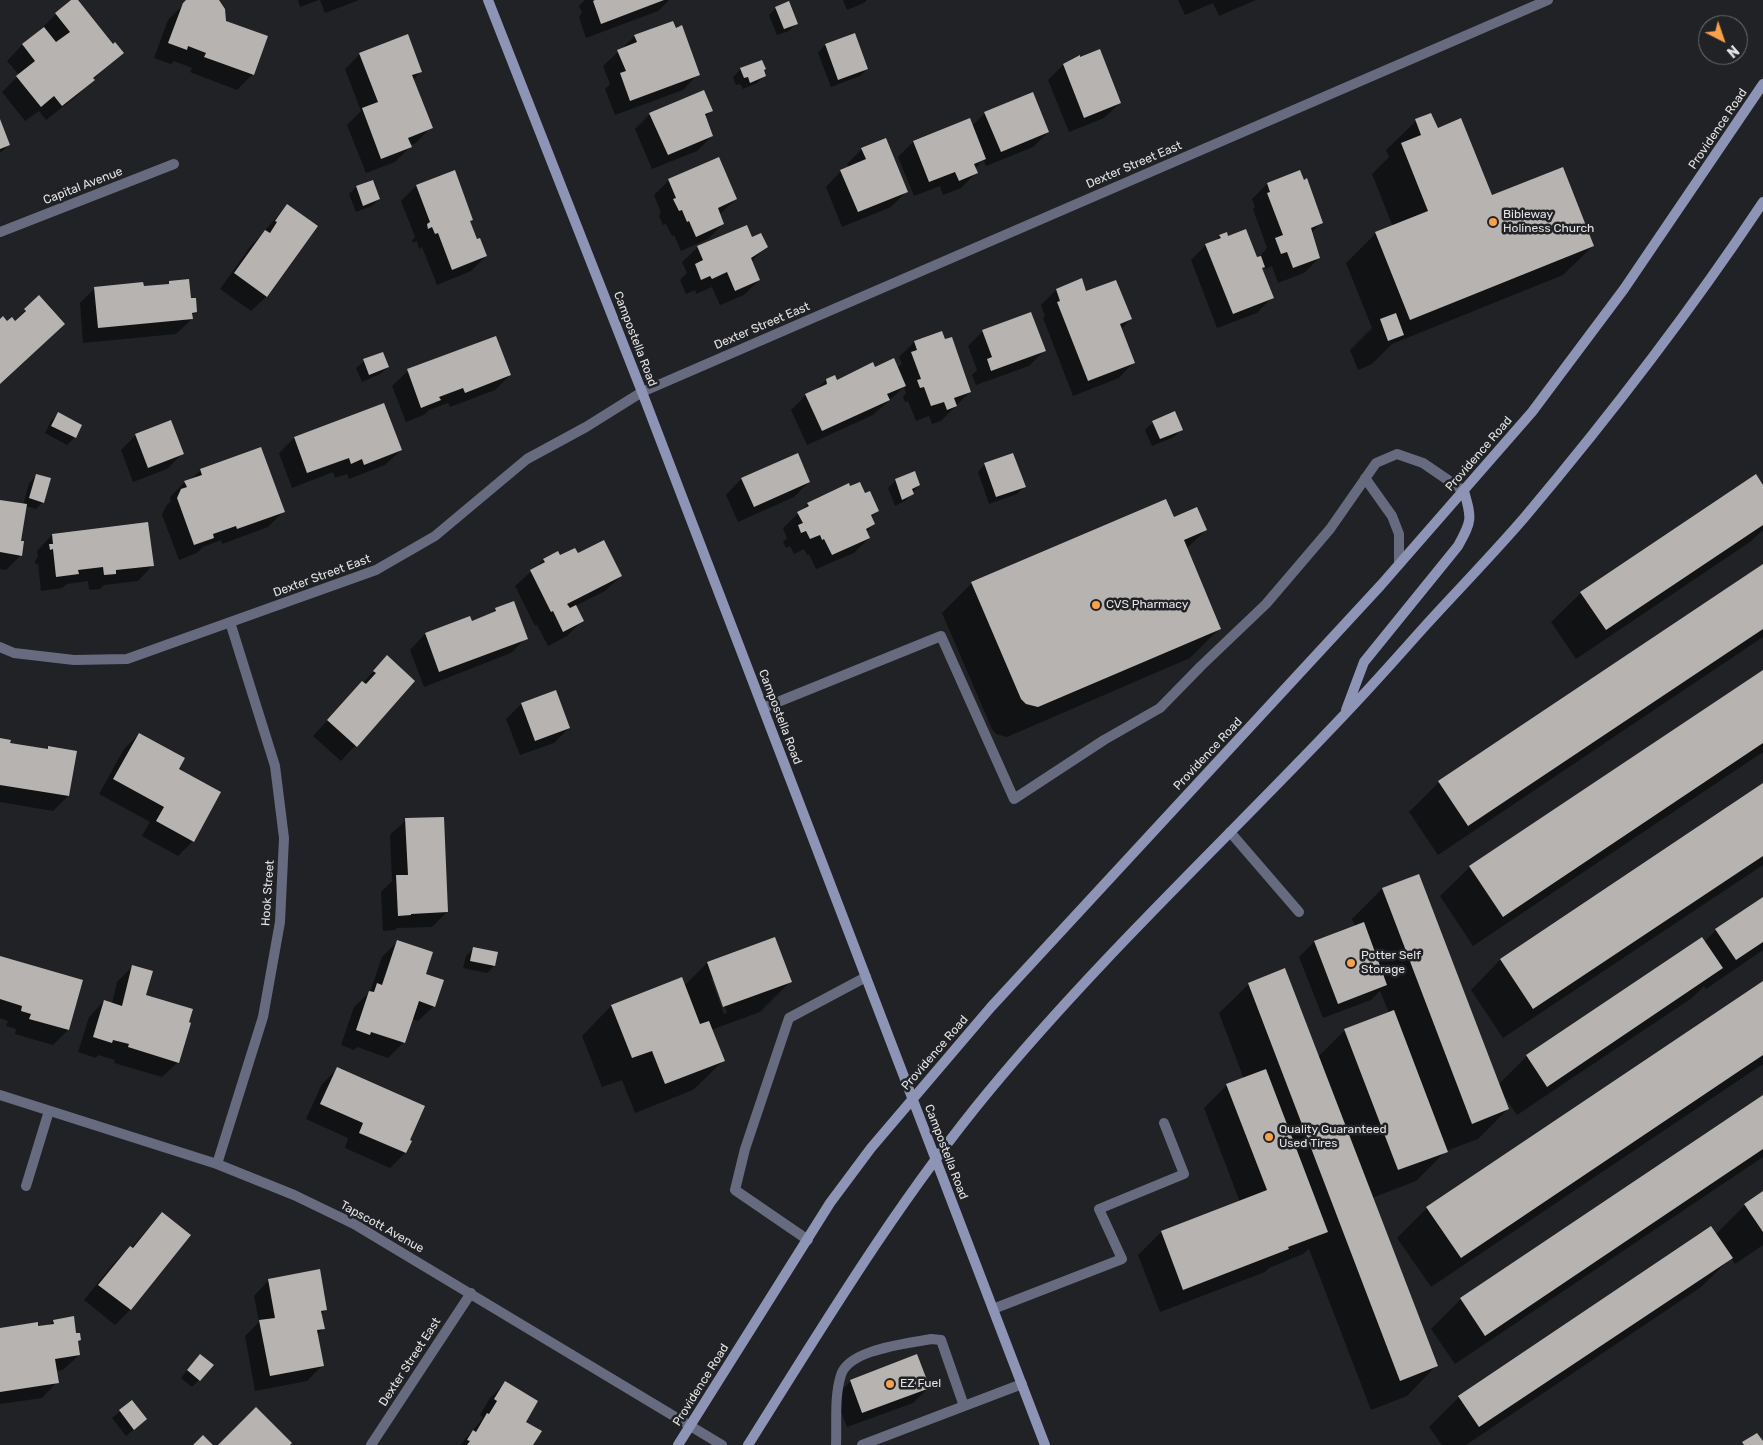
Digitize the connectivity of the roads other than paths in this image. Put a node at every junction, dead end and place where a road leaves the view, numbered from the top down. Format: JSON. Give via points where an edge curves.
{"nodes":[{"id":1,"x":488,"y":0,"type":"edge"},
{"id":2,"x":1548,"y":0,"type":"edge"},
{"id":3,"x":1763,"y":84,"type":"edge"},
{"id":4,"x":174,"y":164,"type":"dead end"},
{"id":5,"x":1763,"y":202,"type":"edge"},
{"id":6,"x":0,"y":232,"type":"edge"},
{"id":7,"x":642,"y":392,"type":"junction"},
{"id":8,"x":1365,"y":478,"type":"junction"},
{"id":9,"x":1464,"y":491,"type":"junction"},
{"id":10,"x":1399,"y":564,"type":"junction"},
{"id":11,"x":230,"y":622,"type":"junction"},
{"id":12,"x":0,"y":647,"type":"edge"},
{"id":13,"x":763,"y":708,"type":"junction"},
{"id":14,"x":1344,"y":716,"type":"junction"},
{"id":15,"x":1230,"y":832,"type":"junction"},
{"id":16,"x":1300,"y":912,"type":"dead end"},
{"id":17,"x":866,"y":976,"type":"junction"},
{"id":18,"x":0,"y":1096,"type":"edge"},
{"id":19,"x":912,"y":1098,"type":"junction"},
{"id":20,"x":49,"y":1110,"type":"junction"},
{"id":21,"x":1164,"y":1123,"type":"dead end"},
{"id":22,"x":936,"y":1159,"type":"junction"},
{"id":23,"x":217,"y":1164,"type":"junction"},
{"id":24,"x":26,"y":1186,"type":"dead end"},
{"id":25,"x":808,"y":1240,"type":"junction"},
{"id":26,"x":471,"y":1293,"type":"junction"},
{"id":27,"x":993,"y":1309,"type":"junction"},
{"id":28,"x":1022,"y":1384,"type":"junction"},
{"id":29,"x":964,"y":1406,"type":"junction"},
{"id":30,"x":690,"y":1426,"type":"junction"},
{"id":31,"x":371,"y":1445,"type":"edge"},
{"id":32,"x":678,"y":1445,"type":"edge"},
{"id":33,"x":722,"y":1445,"type":"edge"},
{"id":34,"x":748,"y":1445,"type":"edge"},
{"id":35,"x":836,"y":1445,"type":"edge"},
{"id":36,"x":862,"y":1445,"type":"edge"},
{"id":37,"x":1045,"y":1445,"type":"edge"}],
"edges":[{"from":1,"to":7,"type":"main road","name":"Campostella Road"},
{"from":2,"to":7,"type":"street","name":"Dexter Street East"},
{"from":3,"to":9,"type":"main road","name":"Providence Road","via":[[1624,289],[1532,412]]},
{"from":4,"to":6,"type":"street","name":"Capital Avenue"},
{"from":5,"to":14,"type":"main road","via":[[1667,338],[1587,442],[1522,520]]},
{"from":7,"to":11,"type":"street","name":"Dexter Street East","via":[[527,459],[435,536],[376,570]]},
{"from":7,"to":13,"type":"main road","name":"Campostella Road"},
{"from":8,"to":9,"type":"street","via":[[1376,463],[1397,454],[1423,463]]},
{"from":8,"to":10,"type":"street","via":[[1392,516],[1400,534]]},
{"from":8,"to":13,"type":"street","via":[[1330,529],[1266,604],[1160,708],[1014,799],[940,636]]},
{"from":9,"to":10,"type":"main road","name":"Providence Road"},
{"from":9,"to":14,"type":"main road","via":[[1470,514],[1468,528],[1458,546],[1364,662]]},
{"from":10,"to":19,"type":"main road","name":"Providence Road","via":[[991,1007]]},
{"from":11,"to":12,"type":"street","name":"Dexter Street East","via":[[127,659],[74,660],[14,653]]},
{"from":11,"to":23,"type":"street","name":"Hook Street","via":[[275,766],[284,838],[280,922],[263,1017]]},
{"from":13,"to":17,"type":"main road","name":"Campostella Road"},
{"from":14,"to":15,"type":"main road"},
{"from":15,"to":16,"type":"street"},
{"from":15,"to":22,"type":"main road","via":[[1039,1033]]},
{"from":17,"to":19,"type":"main road","name":"Campostella Road"},
{"from":17,"to":25,"type":"street","via":[[789,1018],[745,1149],[735,1190]]},
{"from":18,"to":20,"type":"street","name":"Tapscott Avenue"},
{"from":19,"to":22,"type":"main road","name":"Campostella Road"},
{"from":19,"to":25,"type":"main road","name":"Providence Road","via":[[830,1203]]},
{"from":20,"to":23,"type":"street","name":"Tapscott Avenue"},
{"from":20,"to":24,"type":"street"},
{"from":21,"to":27,"type":"street","via":[[1184,1174],[1100,1209],[1122,1258]]},
{"from":22,"to":27,"type":"main road","name":"Campostella Road"},
{"from":22,"to":34,"type":"main road","via":[[870,1252]]},
{"from":23,"to":26,"type":"street","name":"Tapscott Avenue","via":[[354,1224]]},
{"from":25,"to":30,"type":"main road","name":"Providence Road"},
{"from":26,"to":30,"type":"street","name":"Tapscott Avenue"},
{"from":26,"to":31,"type":"street","name":"Dexter Street East"},
{"from":27,"to":28,"type":"main road","name":"Campostella Road"},
{"from":28,"to":29,"type":"street"},
{"from":28,"to":37,"type":"main road","name":"Campostella Road"},
{"from":29,"to":35,"type":"street","via":[[940,1340],[931,1339],[867,1353],[850,1362],[842,1373],[838,1388]]},
{"from":29,"to":36,"type":"street"},
{"from":30,"to":32,"type":"main road","name":"Providence Road"},
{"from":30,"to":33,"type":"street","name":"Tapscott Avenue"}]}
